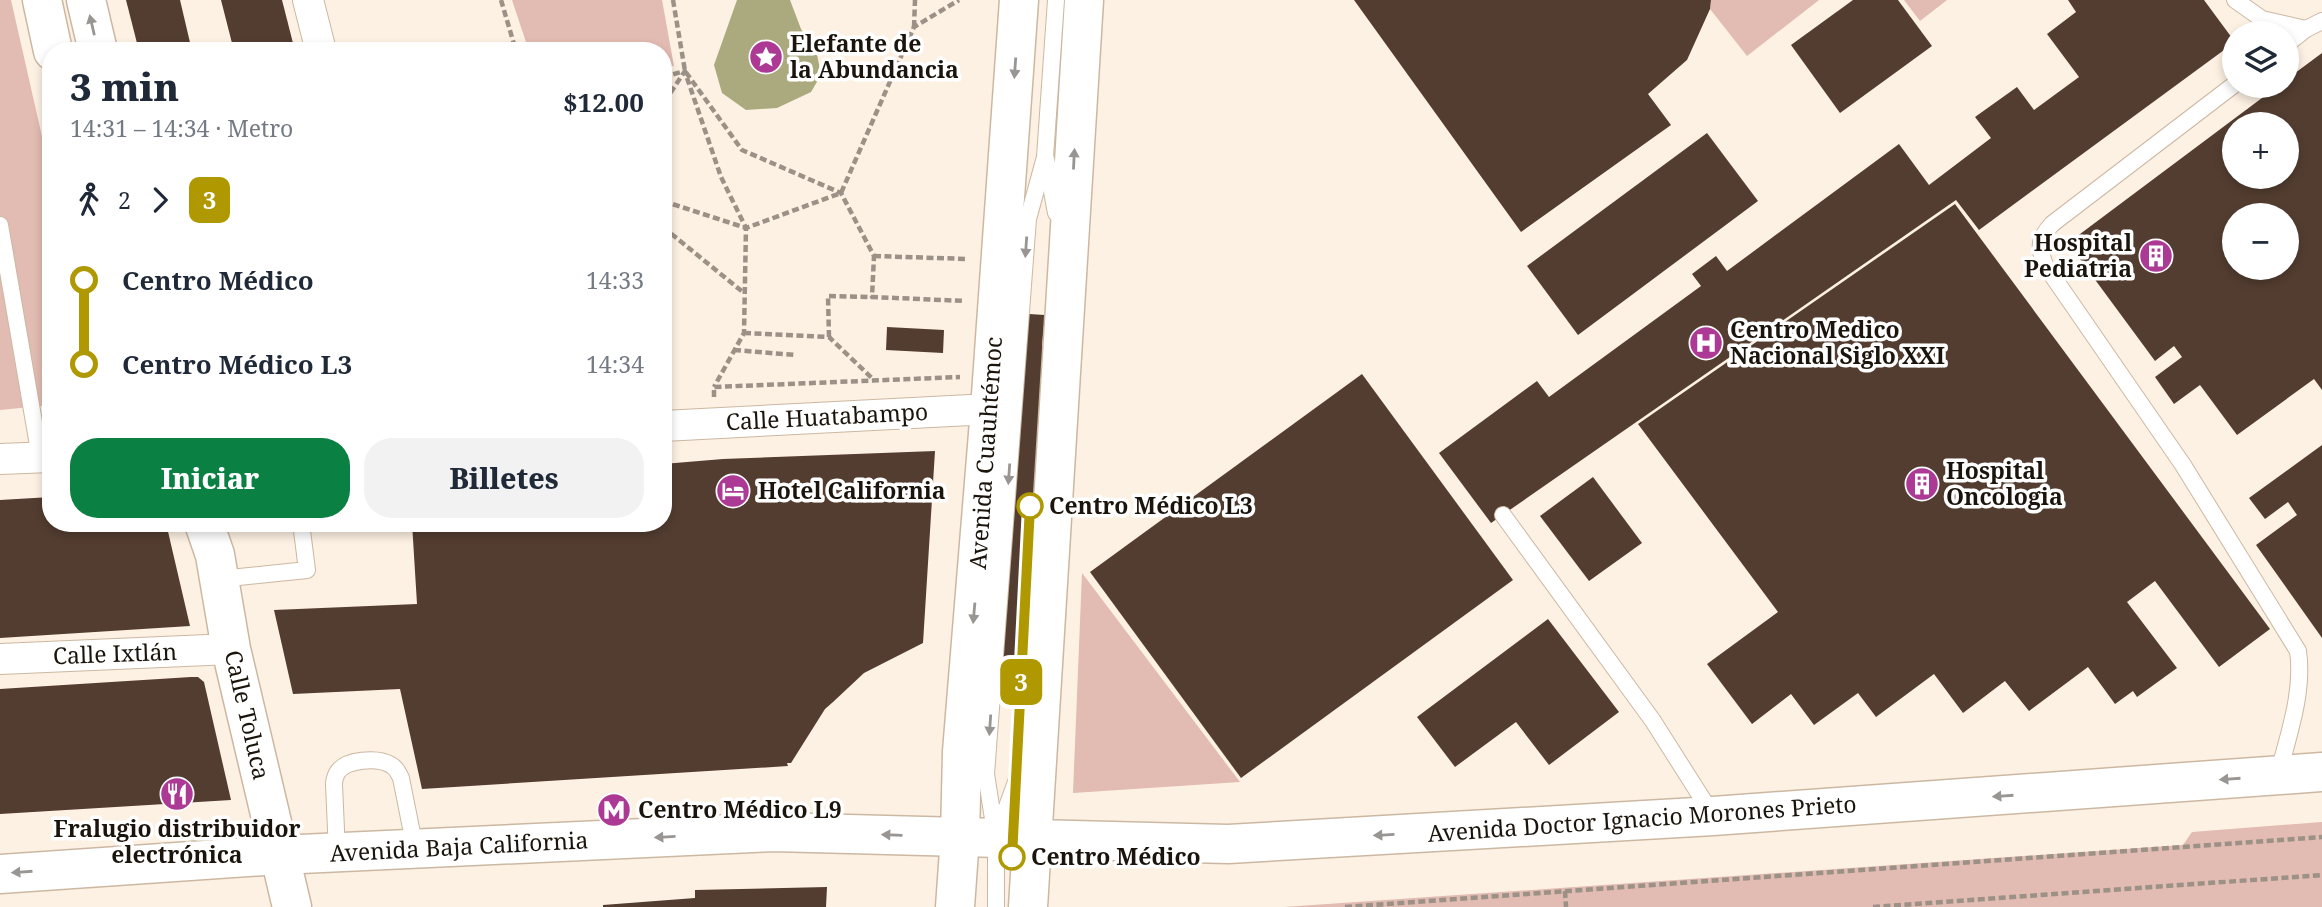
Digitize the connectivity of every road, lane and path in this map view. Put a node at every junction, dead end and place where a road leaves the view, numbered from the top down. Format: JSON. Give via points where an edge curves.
{"nodes":[{"id":1,"x":42,"y":0,"type":"edge"},
{"id":2,"x":86,"y":0,"type":"edge"},
{"id":3,"x":308,"y":0,"type":"edge"},
{"id":4,"x":501,"y":0,"type":"edge"},
{"id":5,"x":673,"y":0,"type":"edge"},
{"id":6,"x":915,"y":0,"type":"edge"},
{"id":7,"x":959,"y":0,"type":"edge"},
{"id":8,"x":1019,"y":0,"type":"edge"},
{"id":9,"x":1056,"y":0,"type":"edge"},
{"id":10,"x":1084,"y":0,"type":"edge"},
{"id":11,"x":2235,"y":0,"type":"edge"},
{"id":12,"x":2322,"y":21,"type":"edge"},
{"id":13,"x":914,"y":27,"type":"junction"},
{"id":14,"x":2306,"y":29,"type":"junction"},
{"id":15,"x":2299,"y":35,"type":"edge"},
{"id":16,"x":51,"y":42,"type":"edge"},
{"id":17,"x":96,"y":42,"type":"edge"},
{"id":18,"x":319,"y":42,"type":"edge"},
{"id":19,"x":513,"y":42,"type":"edge"},
{"id":20,"x":685,"y":71,"type":"junction"},
{"id":21,"x":672,"y":75,"type":"edge"},
{"id":22,"x":672,"y":90,"type":"edge"},
{"id":23,"x":2222,"y":94,"type":"edge"},
{"id":24,"x":1045,"y":157,"type":"junction"},
{"id":25,"x":841,"y":193,"type":"junction"},
{"id":26,"x":672,"y":204,"type":"edge"},
{"id":27,"x":0,"y":225,"type":"edge"},
{"id":28,"x":746,"y":228,"type":"junction"},
{"id":29,"x":672,"y":234,"type":"edge"},
{"id":30,"x":874,"y":256,"type":"junction"},
{"id":31,"x":972,"y":259,"type":"dead end"},
{"id":32,"x":744,"y":293,"type":"junction"},
{"id":33,"x":872,"y":298,"type":"junction"},
{"id":34,"x":970,"y":301,"type":"dead end"},
{"id":35,"x":744,"y":333,"type":"junction"},
{"id":36,"x":829,"y":337,"type":"junction"},
{"id":37,"x":734,"y":351,"type":"junction"},
{"id":38,"x":795,"y":355,"type":"dead end"},
{"id":39,"x":965,"y":377,"type":"dead end"},
{"id":40,"x":875,"y":380,"type":"junction"},
{"id":41,"x":714,"y":387,"type":"junction"},
{"id":42,"x":990,"y":409,"type":"junction"},
{"id":43,"x":874,"y":414,"type":"junction"},
{"id":44,"x":715,"y":423,"type":"junction"},
{"id":45,"x":672,"y":425,"type":"edge"},
{"id":46,"x":42,"y":437,"type":"edge"},
{"id":47,"x":42,"y":457,"type":"edge"},
{"id":48,"x":0,"y":459,"type":"edge"},
{"id":49,"x":1503,"y":515,"type":"dead end"},
{"id":50,"x":207,"y":532,"type":"edge"},
{"id":51,"x":302,"y":532,"type":"edge"},
{"id":52,"x":220,"y":579,"type":"junction"},
{"id":53,"x":230,"y":649,"type":"junction"},
{"id":54,"x":0,"y":659,"type":"edge"},
{"id":55,"x":2322,"y":772,"type":"edge"},
{"id":56,"x":2278,"y":776,"type":"junction"},
{"id":57,"x":1713,"y":817,"type":"junction"},
{"id":58,"x":2322,"y":837,"type":"edge"},
{"id":59,"x":996,"y":838,"type":"junction"},
{"id":60,"x":415,"y":848,"type":"junction"},
{"id":61,"x":337,"y":853,"type":"junction"},
{"id":62,"x":279,"y":855,"type":"junction"},
{"id":63,"x":0,"y":874,"type":"edge"},
{"id":64,"x":2322,"y":875,"type":"edge"},
{"id":65,"x":1565,"y":891,"type":"junction"},
{"id":66,"x":1418,"y":904,"type":"edge"},
{"id":67,"x":292,"y":907,"type":"edge"},
{"id":68,"x":956,"y":907,"type":"edge"},
{"id":69,"x":996,"y":907,"type":"edge"},
{"id":70,"x":1028,"y":907,"type":"edge"},
{"id":71,"x":1345,"y":907,"type":"edge"},
{"id":72,"x":1566,"y":907,"type":"edge"},
{"id":73,"x":1873,"y":907,"type":"edge"}],
"edges":[{"from":1,"to":16,"type":"main road"},
{"from":17,"to":2,"type":"main road","one_way":true},
{"from":3,"to":18,"type":"street"},
{"from":4,"to":19,"type":"path"},
{"from":5,"to":20,"type":"path"},
{"from":6,"to":13,"type":"path"},
{"from":7,"to":13,"type":"path"},
{"from":8,"to":42,"type":"main road","name":"Avenida Cuauhtémoc","one_way":true},
{"from":9,"to":24,"type":"lane"},
{"from":59,"to":10,"type":"main road","name":"Avenida Cuauhtémoc","one_way":true},
{"from":11,"to":14,"type":"lane","via":[[2262,19]]},
{"from":12,"to":14,"type":"lane"},
{"from":13,"to":25,"type":"path"},
{"from":14,"to":15,"type":"lane"},
{"from":20,"to":21,"type":"path"},
{"from":20,"to":22,"type":"path"},
{"from":20,"to":25,"type":"path","via":[[742,150]]},
{"from":20,"to":28,"type":"path","via":[[721,177]]},
{"from":23,"to":56,"type":"lane","via":[[2052,224],[2039,249],[2045,265],[2183,466],[2298,651],[2301,671]]},
{"from":24,"to":59,"type":"lane","one_way":true,"via":[[1028,219],[986,774]]},
{"from":24,"to":59,"type":"lane","via":[[1057,217],[1020,771]]},
{"from":25,"to":28,"type":"path"},
{"from":25,"to":30,"type":"path"},
{"from":26,"to":28,"type":"path"},
{"from":27,"to":46,"type":"lane"},
{"from":28,"to":32,"type":"path"},
{"from":29,"to":32,"type":"path"},
{"from":30,"to":31,"type":"path"},
{"from":30,"to":33,"type":"path"},
{"from":32,"to":35,"type":"path"},
{"from":33,"to":34,"type":"path"},
{"from":33,"to":36,"type":"path","via":[[828,296]]},
{"from":35,"to":36,"type":"path"},
{"from":35,"to":37,"type":"path"},
{"from":36,"to":40,"type":"path"},
{"from":37,"to":38,"type":"path"},
{"from":37,"to":41,"type":"path"},
{"from":39,"to":40,"type":"path"},
{"from":40,"to":41,"type":"path"},
{"from":40,"to":43,"type":"path"},
{"from":41,"to":44,"type":"path"},
{"from":42,"to":43,"type":"street","name":"Calle Huatabampo"},
{"from":42,"to":59,"type":"main road","name":"Avenida Cuauhtémoc","one_way":true,"via":[[962,752]]},
{"from":43,"to":44,"type":"street","name":"Calle Huatabampo"},
{"from":44,"to":45,"type":"street","name":"Calle Huatabampo"},
{"from":47,"to":48,"type":"street"},
{"from":49,"to":57,"type":"lane","via":[[1653,721]]},
{"from":50,"to":52,"type":"main road","name":"Calle Toluca"},
{"from":51,"to":52,"type":"lane","via":[[307,570]]},
{"from":52,"to":53,"type":"main road","name":"Calle Toluca"},
{"from":53,"to":54,"type":"street","name":"Calle Ixtlán"},
{"from":53,"to":62,"type":"main road","name":"Calle Toluca"},
{"from":55,"to":56,"type":"main road","name":"Avenida Doctor Ignacio Morones Prieto"},
{"from":56,"to":57,"type":"main road","name":"Avenida Doctor Ignacio Morones Prieto","one_way":true},
{"from":57,"to":59,"type":"main road","name":"Avenida Doctor Ignacio Morones Prieto","one_way":true,"via":[[1228,844]]},
{"from":58,"to":65,"type":"path"},
{"from":59,"to":60,"type":"main road","name":"Avenida Baja California","one_way":true,"via":[[774,832]]},
{"from":59,"to":68,"type":"main road","name":"Avenida Cuauhtémoc"},
{"from":59,"to":69,"type":"lane"},
{"from":59,"to":70,"type":"main road","name":"Avenida Cuauhtémoc"},
{"from":60,"to":61,"type":"main road","name":"Avenida Baja California"},
{"from":60,"to":61,"type":"lane","via":[[401,778],[397,769],[379,761],[344,765],[336,773]]},
{"from":61,"to":62,"type":"main road","name":"Avenida Baja California"},
{"from":62,"to":63,"type":"main road","name":"Avenida Baja California","one_way":true},
{"from":62,"to":67,"type":"main road","name":"Calle Toluca"},
{"from":64,"to":73,"type":"path"},
{"from":65,"to":66,"type":"path"},
{"from":65,"to":72,"type":"path"},
{"from":66,"to":71,"type":"path"}]}
